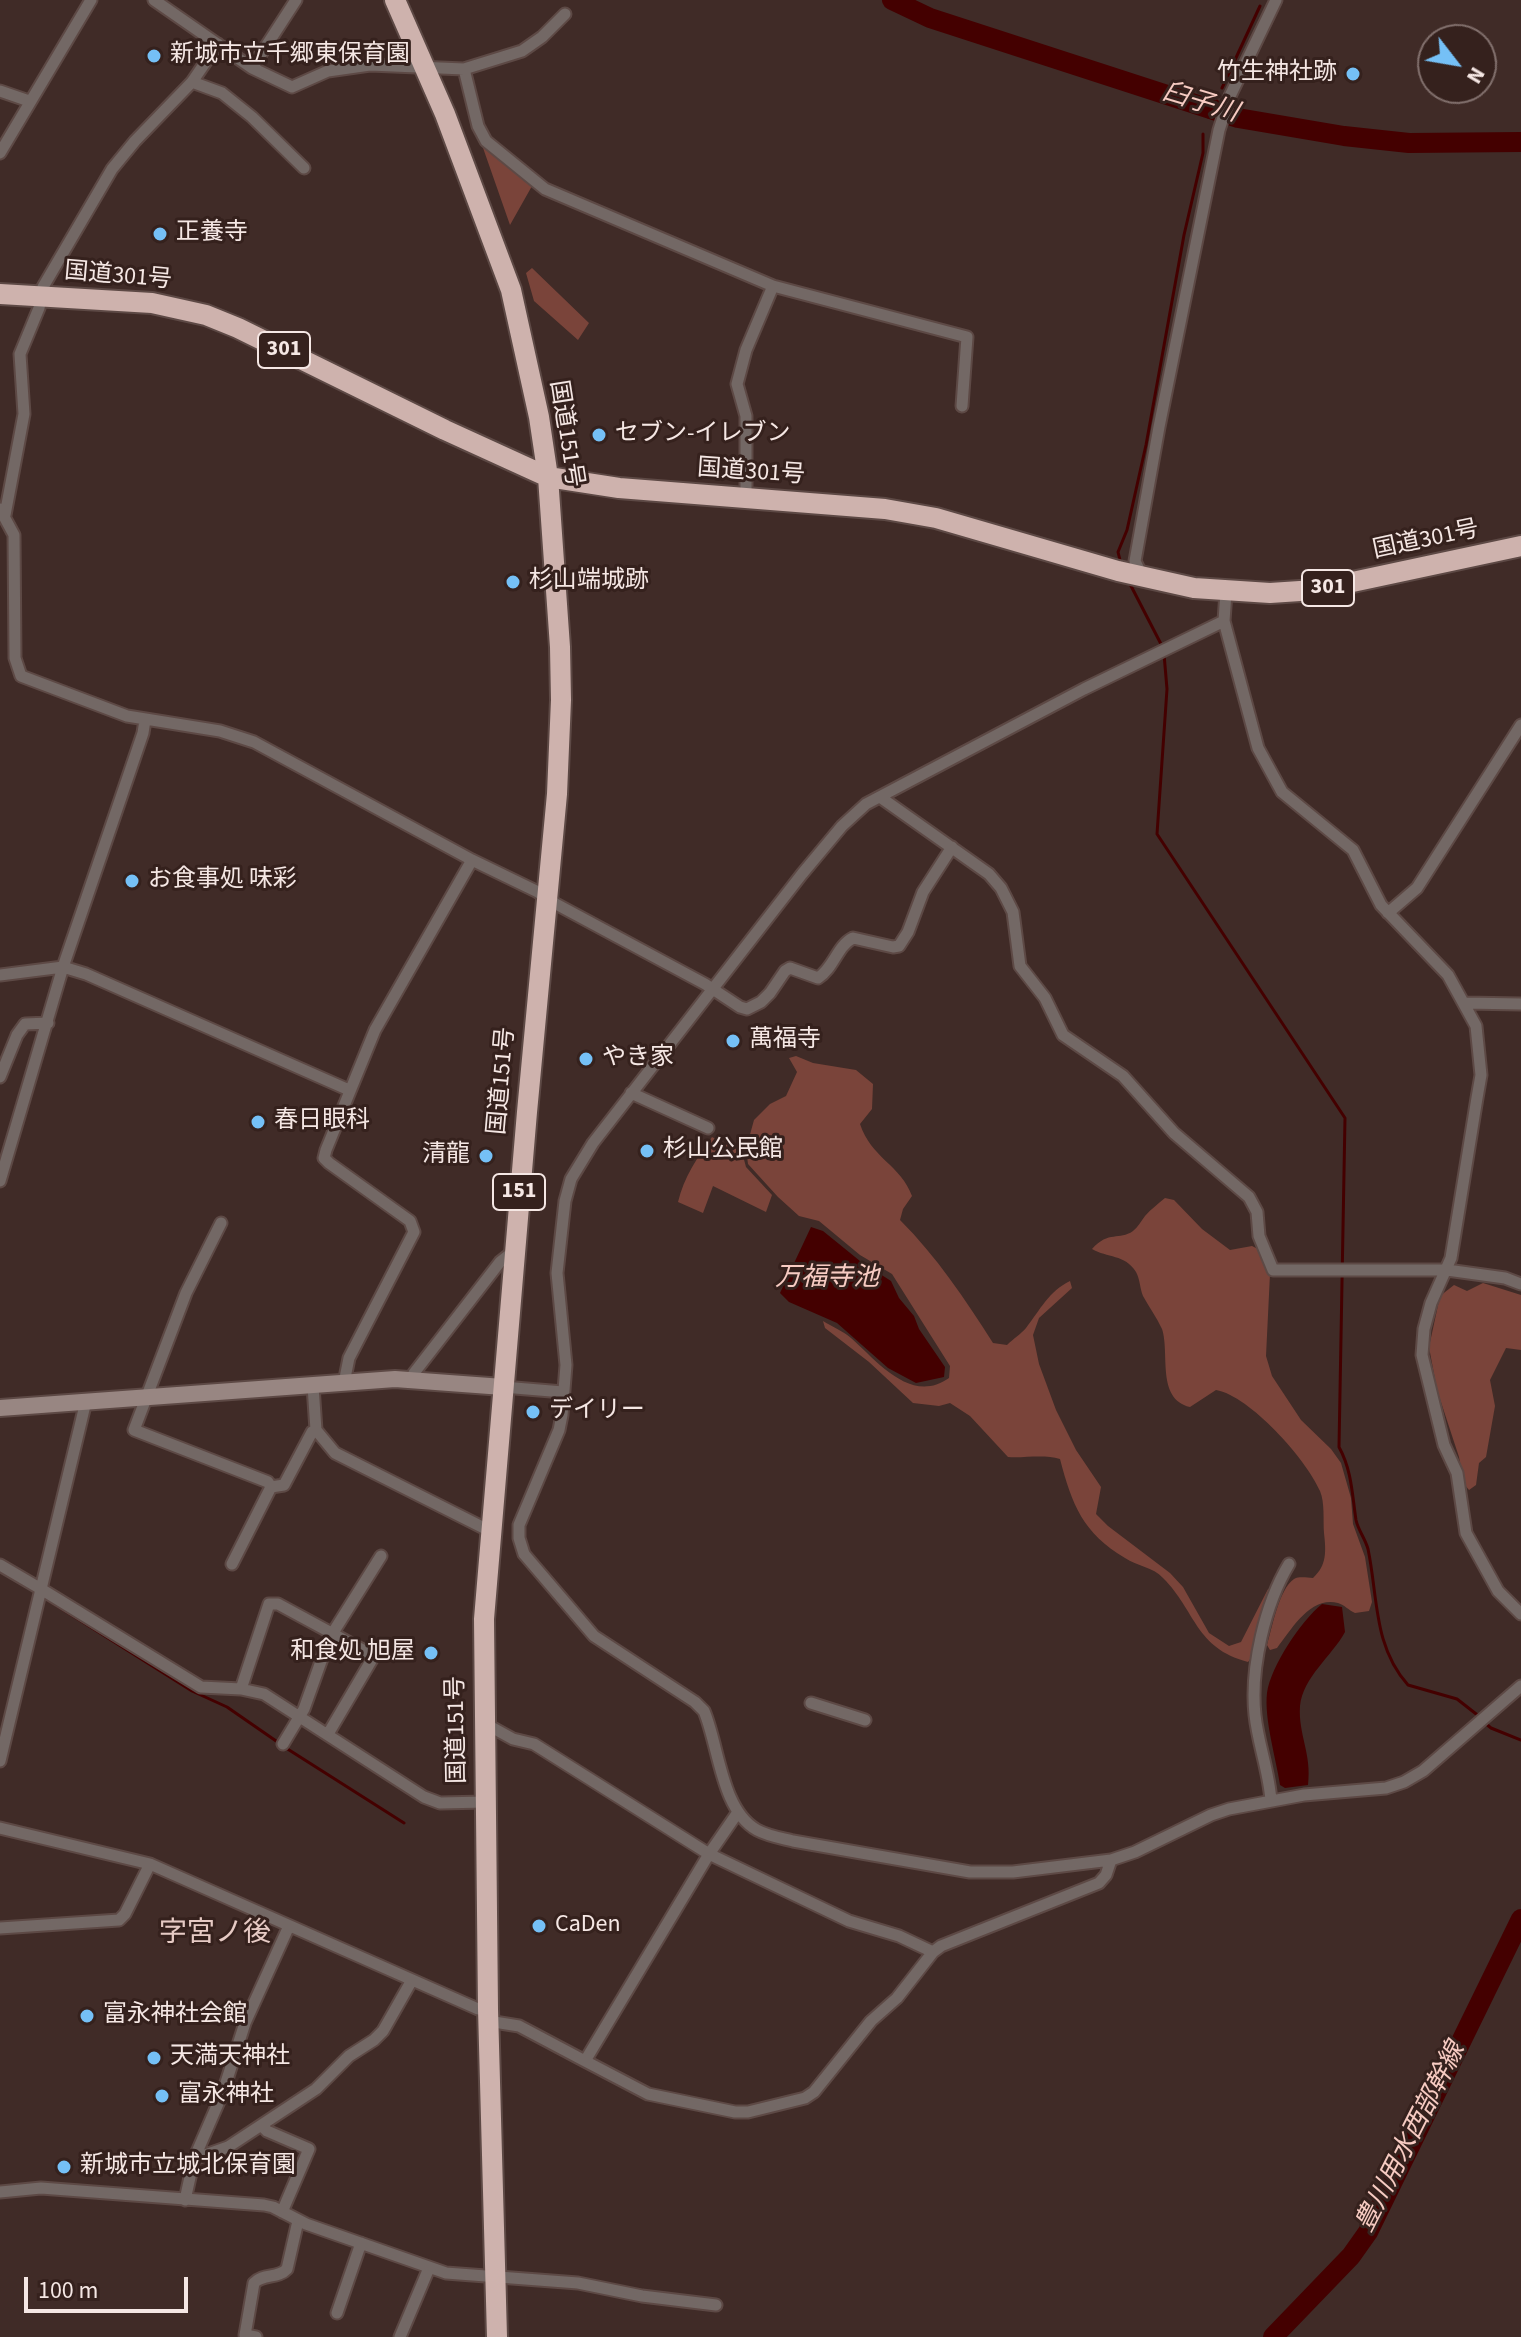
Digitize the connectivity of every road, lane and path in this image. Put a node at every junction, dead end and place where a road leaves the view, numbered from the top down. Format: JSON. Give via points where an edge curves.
{"nodes":[{"id":1,"x":91,"y":0,"type":"edge"},
{"id":2,"x":154,"y":0,"type":"edge"},
{"id":3,"x":296,"y":0,"type":"edge"},
{"id":4,"x":395,"y":0,"type":"edge"},
{"id":5,"x":1276,"y":0,"type":"edge"},
{"id":6,"x":565,"y":14,"type":"dead end"},
{"id":7,"x":218,"y":44,"type":"junction"},
{"id":8,"x":252,"y":68,"type":"junction"},
{"id":9,"x":424,"y":68,"type":"junction"},
{"id":10,"x":464,"y":69,"type":"junction"},
{"id":11,"x":192,"y":82,"type":"junction"},
{"id":12,"x":0,"y":91,"type":"edge"},
{"id":13,"x":29,"y":101,"type":"junction"},
{"id":14,"x":0,"y":153,"type":"edge"},
{"id":15,"x":304,"y":168,"type":"dead end"},
{"id":16,"x":773,"y":286,"type":"junction"},
{"id":17,"x":0,"y":294,"type":"edge"},
{"id":18,"x":39,"y":297,"type":"junction"},
{"id":19,"x":962,"y":406,"type":"dead end"},
{"id":20,"x":548,"y":477,"type":"junction"},
{"id":21,"x":746,"y":499,"type":"junction"},
{"id":22,"x":2,"y":512,"type":"edge"},
{"id":23,"x":1521,"y":546,"type":"edge"},
{"id":24,"x":1131,"y":574,"type":"junction"},
{"id":25,"x":1226,"y":592,"type":"junction"},
{"id":26,"x":1224,"y":621,"type":"junction"},
{"id":27,"x":145,"y":720,"type":"junction"},
{"id":28,"x":1521,"y":725,"type":"edge"},
{"id":29,"x":880,"y":797,"type":"junction"},
{"id":30,"x":952,"y":847,"type":"junction"},
{"id":31,"x":472,"y":860,"type":"junction"},
{"id":32,"x":546,"y":898,"type":"junction"},
{"id":33,"x":1388,"y":913,"type":"junction"},
{"id":34,"x":63,"y":967,"type":"junction"},
{"id":35,"x":0,"y":975,"type":"edge"},
{"id":36,"x":713,"y":991,"type":"junction"},
{"id":37,"x":1465,"y":1003,"type":"junction"},
{"id":38,"x":1521,"y":1004,"type":"edge"},
{"id":39,"x":48,"y":1023,"type":"junction"},
{"id":40,"x":0,"y":1077,"type":"edge"},
{"id":41,"x":349,"y":1090,"type":"junction"},
{"id":42,"x":631,"y":1093,"type":"junction"},
{"id":43,"x":708,"y":1128,"type":"dead end"},
{"id":44,"x":0,"y":1181,"type":"edge"},
{"id":45,"x":221,"y":1223,"type":"dead end"},
{"id":46,"x":514,"y":1250,"type":"junction"},
{"id":47,"x":1447,"y":1270,"type":"junction"},
{"id":48,"x":1521,"y":1284,"type":"edge"},
{"id":49,"x":412,"y":1379,"type":"junction"},
{"id":50,"x":344,"y":1383,"type":"junction"},
{"id":51,"x":313,"y":1386,"type":"junction"},
{"id":52,"x":503,"y":1387,"type":"junction"},
{"id":53,"x":563,"y":1392,"type":"junction"},
{"id":54,"x":146,"y":1396,"type":"junction"},
{"id":55,"x":86,"y":1401,"type":"junction"},
{"id":56,"x":0,"y":1408,"type":"edge"},
{"id":57,"x":316,"y":1430,"type":"junction"},
{"id":58,"x":271,"y":1487,"type":"junction"},
{"id":59,"x":490,"y":1531,"type":"junction"},
{"id":60,"x":381,"y":1556,"type":"dead end"},
{"id":61,"x":232,"y":1564,"type":"dead end"},
{"id":62,"x":1289,"y":1564,"type":"dead end"},
{"id":63,"x":0,"y":1565,"type":"edge"},
{"id":64,"x":40,"y":1594,"type":"junction"},
{"id":65,"x":1521,"y":1614,"type":"edge"},
{"id":66,"x":332,"y":1634,"type":"junction"},
{"id":67,"x":1521,"y":1686,"type":"edge"},
{"id":68,"x":241,"y":1689,"type":"junction"},
{"id":69,"x":811,"y":1703,"type":"dead end"},
{"id":70,"x":300,"y":1716,"type":"junction"},
{"id":71,"x":865,"y":1720,"type":"dead end"},
{"id":72,"x":484,"y":1728,"type":"junction"},
{"id":73,"x":328,"y":1734,"type":"junction"},
{"id":74,"x":283,"y":1744,"type":"dead end"},
{"id":75,"x":0,"y":1761,"type":"edge"},
{"id":76,"x":1271,"y":1801,"type":"junction"},
{"id":77,"x":485,"y":1802,"type":"junction"},
{"id":78,"x":738,"y":1812,"type":"junction"},
{"id":79,"x":0,"y":1828,"type":"edge"},
{"id":80,"x":709,"y":1854,"type":"junction"},
{"id":81,"x":1111,"y":1860,"type":"junction"},
{"id":82,"x":150,"y":1864,"type":"junction"},
{"id":83,"x":289,"y":1926,"type":"junction"},
{"id":84,"x":0,"y":1928,"type":"edge"},
{"id":85,"x":933,"y":1952,"type":"junction"},
{"id":86,"x":412,"y":1980,"type":"junction"},
{"id":87,"x":488,"y":2015,"type":"junction"},
{"id":88,"x":585,"y":2061,"type":"junction"},
{"id":89,"x":262,"y":2126,"type":"junction"},
{"id":90,"x":194,"y":2159,"type":"junction"},
{"id":91,"x":0,"y":2192,"type":"edge"},
{"id":92,"x":185,"y":2200,"type":"junction"},
{"id":93,"x":282,"y":2212,"type":"junction"},
{"id":94,"x":298,"y":2221,"type":"junction"},
{"id":95,"x":361,"y":2243,"type":"junction"},
{"id":96,"x":429,"y":2268,"type":"junction"},
{"id":97,"x":496,"y":2275,"type":"junction"},
{"id":98,"x":716,"y":2305,"type":"dead end"},
{"id":99,"x":337,"y":2313,"type":"dead end"},
{"id":100,"x":256,"y":2337,"type":"edge"},
{"id":101,"x":400,"y":2337,"type":"edge"},
{"id":102,"x":497,"y":2337,"type":"edge"}],
"edges":[{"from":1,"to":13,"type":"street"},
{"from":2,"to":7,"type":"street"},
{"from":3,"to":8,"type":"street"},
{"from":4,"to":9,"type":"highway","name":"国道151号","number":"151"},
{"from":5,"to":24,"type":"street","via":[[1221,126]]},
{"from":6,"to":10,"type":"street","via":[[522,51]]},
{"from":7,"to":8,"type":"street"},
{"from":7,"to":11,"type":"street"},
{"from":8,"to":9,"type":"street","via":[[292,87],[328,71],[370,65]]},
{"from":9,"to":10,"type":"street"},
{"from":9,"to":20,"type":"highway","name":"国道151号","number":"151","via":[[511,290]]},
{"from":10,"to":16,"type":"street","via":[[486,141],[545,189]]},
{"from":11,"to":15,"type":"street","via":[[222,93]]},
{"from":11,"to":18,"type":"street","via":[[112,169]]},
{"from":12,"to":13,"type":"street"},
{"from":13,"to":14,"type":"street"},
{"from":16,"to":19,"type":"street","via":[[967,337]]},
{"from":16,"to":21,"type":"street","via":[[737,384],[746,416]]},
{"from":17,"to":18,"type":"highway","name":"国道301号","number":"301"},
{"from":18,"to":20,"type":"highway","name":"国道301号","number":"301","via":[[152,303],[206,315]]},
{"from":18,"to":22,"type":"street","via":[[20,354],[24,414]]},
{"from":20,"to":21,"type":"highway","name":"国道301号","number":"301"},
{"from":20,"to":32,"type":"highway","name":"国道151号","number":"151","via":[[561,700]]},
{"from":21,"to":24,"type":"highway","name":"国道301号","number":"301","via":[[936,518]]},
{"from":22,"to":27,"type":"street","via":[[14,535],[15,658],[21,676]]},
{"from":23,"to":25,"type":"highway","name":"国道301号","number":"301","via":[[1315,590]]},
{"from":24,"to":25,"type":"highway","name":"国道301号","number":"301"},
{"from":25,"to":26,"type":"street"},
{"from":26,"to":29,"type":"street"},
{"from":26,"to":33,"type":"street","via":[[1258,748],[1282,792],[1353,850]]},
{"from":27,"to":31,"type":"street","via":[[220,731],[254,742]]},
{"from":27,"to":34,"type":"street"},
{"from":28,"to":33,"type":"street","via":[[1417,888]]},
{"from":29,"to":30,"type":"street"},
{"from":29,"to":36,"type":"street","via":[[842,826]]},
{"from":30,"to":36,"type":"street","via":[[923,892],[899,946],[853,938],[828,972],[818,978],[790,968],[761,1002],[747,1009]]},
{"from":30,"to":47,"type":"street","via":[[1001,888],[1013,912],[1020,966],[1045,998],[1063,1035],[1123,1076],[1174,1133],[1254,1203],[1261,1244],[1273,1270]]},
{"from":31,"to":32,"type":"street"},
{"from":31,"to":41,"type":"street","via":[[375,1030]]},
{"from":32,"to":36,"type":"street"},
{"from":32,"to":46,"type":"highway","name":"国道151号","number":"151"},
{"from":33,"to":37,"type":"street","via":[[1448,975]]},
{"from":34,"to":35,"type":"street"},
{"from":34,"to":39,"type":"street"},
{"from":34,"to":41,"type":"street"},
{"from":36,"to":42,"type":"street"},
{"from":37,"to":38,"type":"street"},
{"from":37,"to":47,"type":"street","via":[[1476,1026],[1481,1075]]},
{"from":39,"to":40,"type":"street","via":[[25,1024]]},
{"from":39,"to":44,"type":"street"},
{"from":41,"to":50,"type":"street","via":[[324,1158],[410,1221],[414,1232],[349,1358]]},
{"from":42,"to":43,"type":"street"},
{"from":42,"to":53,"type":"street","via":[[580,1164],[565,1201],[557,1273]]},
{"from":45,"to":54,"type":"street","via":[[186,1293]]},
{"from":46,"to":49,"type":"street"},
{"from":46,"to":52,"type":"highway","name":"国道151号","number":"151"},
{"from":47,"to":48,"type":"street"},
{"from":47,"to":65,"type":"street","via":[[1424,1329],[1424,1370],[1457,1473],[1466,1533],[1498,1591]]},
{"from":49,"to":50,"type":"street"},
{"from":49,"to":52,"type":"street"},
{"from":50,"to":51,"type":"street"},
{"from":51,"to":54,"type":"street"},
{"from":51,"to":57,"type":"street"},
{"from":52,"to":53,"type":"street"},
{"from":52,"to":59,"type":"highway","name":"国道151号","number":"151"},
{"from":53,"to":78,"type":"street","via":[[559,1430],[519,1525],[524,1554],[594,1636],[704,1711]]},
{"from":54,"to":55,"type":"street"},
{"from":54,"to":58,"type":"street","via":[[134,1430]]},
{"from":55,"to":56,"type":"street"},
{"from":55,"to":64,"type":"street"},
{"from":57,"to":58,"type":"street","via":[[284,1485]]},
{"from":57,"to":59,"type":"street","via":[[335,1453]]},
{"from":58,"to":61,"type":"street"},
{"from":59,"to":72,"type":"highway","name":"国道151号","number":"151"},
{"from":60,"to":66,"type":"street"},
{"from":62,"to":76,"type":"street","via":[[1267,1615],[1254,1695]]},
{"from":63,"to":64,"type":"street"},
{"from":64,"to":68,"type":"street","via":[[201,1687]]},
{"from":64,"to":75,"type":"street"},
{"from":66,"to":68,"type":"street","via":[[269,1604]]},
{"from":66,"to":70,"type":"street"},
{"from":66,"to":73,"type":"street","via":[[374,1656]]},
{"from":67,"to":76,"type":"street","via":[[1404,1782]]},
{"from":68,"to":70,"type":"street","via":[[264,1694]]},
{"from":69,"to":71,"type":"street"},
{"from":70,"to":73,"type":"street"},
{"from":70,"to":74,"type":"street"},
{"from":72,"to":77,"type":"highway","name":"国道151号","number":"151"},
{"from":72,"to":80,"type":"street","via":[[534,1744]]},
{"from":73,"to":77,"type":"street","via":[[424,1797],[440,1803]]},
{"from":76,"to":81,"type":"street","via":[[1211,1815]]},
{"from":77,"to":87,"type":"highway","name":"国道151号","number":"151"},
{"from":78,"to":80,"type":"street"},
{"from":78,"to":81,"type":"street","via":[[756,1829],[782,1838],[945,1869],[1013,1872]]},
{"from":79,"to":82,"type":"street"},
{"from":80,"to":85,"type":"street","via":[[849,1921]]},
{"from":80,"to":88,"type":"street"},
{"from":81,"to":85,"type":"street","via":[[1099,1883]]},
{"from":82,"to":83,"type":"street"},
{"from":82,"to":84,"type":"street","via":[[119,1920]]},
{"from":83,"to":86,"type":"street"},
{"from":83,"to":90,"type":"street","via":[[245,2023]]},
{"from":85,"to":88,"type":"street","via":[[805,2098],[735,2112],[648,2094]]},
{"from":86,"to":87,"type":"street"},
{"from":86,"to":89,"type":"street","via":[[374,2040]]},
{"from":87,"to":88,"type":"street"},
{"from":87,"to":97,"type":"highway","name":"国道151号","number":"151"},
{"from":89,"to":90,"type":"street","via":[[228,2147]]},
{"from":89,"to":93,"type":"street","via":[[309,2149]]},
{"from":90,"to":92,"type":"street"},
{"from":91,"to":92,"type":"street","via":[[41,2188]]},
{"from":92,"to":93,"type":"street","via":[[264,2205]]},
{"from":93,"to":94,"type":"street"},
{"from":94,"to":95,"type":"street"},
{"from":94,"to":100,"type":"street","via":[[287,2269],[254,2283],[245,2335]]},
{"from":95,"to":96,"type":"street"},
{"from":95,"to":99,"type":"street"},
{"from":96,"to":97,"type":"street"},
{"from":96,"to":101,"type":"street"},
{"from":97,"to":98,"type":"street"},
{"from":97,"to":102,"type":"highway","name":"国道151号","number":"151"}]}
